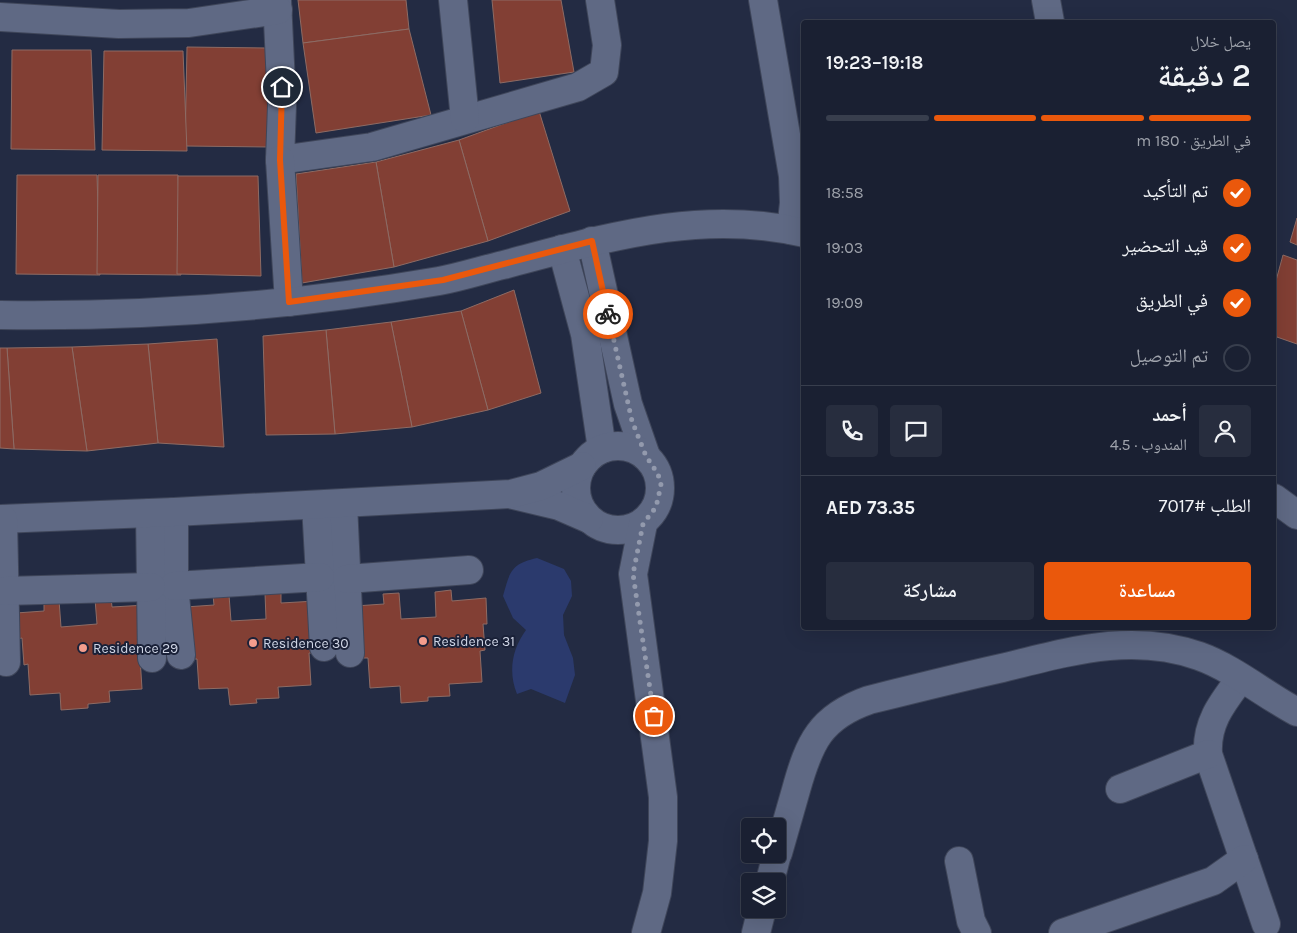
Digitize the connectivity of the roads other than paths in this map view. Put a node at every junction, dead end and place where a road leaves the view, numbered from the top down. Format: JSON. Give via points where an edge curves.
{"nodes":[{"id":1,"x":453,"y":0,"type":"edge"},
{"id":2,"x":600,"y":0,"type":"edge"},
{"id":3,"x":763,"y":0,"type":"edge"},
{"id":4,"x":1046,"y":0,"type":"edge"},
{"id":5,"x":277,"y":5,"type":"edge"},
{"id":6,"x":0,"y":17,"type":"edge"},
{"id":7,"x":1050,"y":20,"type":"edge"},
{"id":8,"x":466,"y":119,"type":"junction"},
{"id":9,"x":280,"y":160,"type":"junction"},
{"id":10,"x":797,"y":231,"type":"edge"},
{"id":11,"x":592,"y":241,"type":"junction"},
{"id":12,"x":562,"y":249,"type":"junction"},
{"id":13,"x":289,"y":302,"type":"junction"},
{"id":14,"x":0,"y":315,"type":"edge"},
{"id":15,"x":612,"y":329,"type":"junction"},
{"id":16,"x":585,"y":334,"type":"junction"},
{"id":17,"x":646,"y":456,"type":"junction"},
{"id":18,"x":592,"y":457,"type":"junction"},
{"id":19,"x":511,"y":494,"type":"junction"},
{"id":20,"x":1276,"y":499,"type":"edge"},
{"id":21,"x":344,"y":504,"type":"junction"},
{"id":22,"x":316,"y":505,"type":"junction"},
{"id":23,"x":162,"y":513,"type":"junction"},
{"id":24,"x":1297,"y":515,"type":"edge"},
{"id":25,"x":2,"y":519,"type":"edge"},
{"id":26,"x":595,"y":523,"type":"junction"},
{"id":27,"x":643,"y":524,"type":"junction"},
{"id":28,"x":469,"y":570,"type":"dead end"},
{"id":29,"x":633,"y":574,"type":"junction"},
{"id":30,"x":320,"y":577,"type":"junction"},
{"id":31,"x":347,"y":579,"type":"junction"},
{"id":32,"x":162,"y":586,"type":"junction"},
{"id":33,"x":5,"y":591,"type":"junction"},
{"id":34,"x":324,"y":647,"type":"dead end"},
{"id":35,"x":350,"y":652,"type":"dead end"},
{"id":36,"x":181,"y":655,"type":"dead end"},
{"id":37,"x":152,"y":658,"type":"dead end"},
{"id":38,"x":6,"y":662,"type":"dead end"},
{"id":39,"x":1242,"y":678,"type":"junction"},
{"id":40,"x":1297,"y":712,"type":"edge"},
{"id":41,"x":1208,"y":754,"type":"junction"},
{"id":42,"x":1120,"y":789,"type":"dead end"},
{"id":43,"x":786,"y":824,"type":"edge"},
{"id":44,"x":1244,"y":859,"type":"junction"},
{"id":45,"x":959,"y":861,"type":"dead end"},
{"id":46,"x":760,"y":918,"type":"edge"},
{"id":47,"x":1266,"y":924,"type":"dead end"},
{"id":48,"x":646,"y":933,"type":"edge"},
{"id":49,"x":756,"y":933,"type":"edge"},
{"id":50,"x":977,"y":933,"type":"edge"},
{"id":51,"x":1063,"y":933,"type":"edge"}],
"edges":[{"from":1,"to":8,"type":"street"},
{"from":2,"to":8,"type":"street","via":[[607,45],[604,72],[578,87]]},
{"from":3,"to":10,"type":"street","via":[[793,176]]},
{"from":4,"to":7,"type":"street"},
{"from":5,"to":6,"type":"street","via":[[189,23],[119,24]]},
{"from":5,"to":9,"type":"street","via":[[282,104]]},
{"from":8,"to":9,"type":"street","via":[[372,147]]},
{"from":9,"to":13,"type":"street"},
{"from":10,"to":11,"type":"street","via":[[711,224],[667,226]]},
{"from":11,"to":12,"type":"street"},
{"from":11,"to":15,"type":"street"},
{"from":12,"to":13,"type":"street","via":[[443,280]]},
{"from":12,"to":16,"type":"street"},
{"from":13,"to":14,"type":"street","via":[[155,313]]},
{"from":15,"to":16,"type":"street"},
{"from":15,"to":17,"type":"street","via":[[632,421]]},
{"from":16,"to":18,"type":"street"},
{"from":17,"to":18,"type":"street","via":[[626,446],[615,446]]},
{"from":17,"to":27,"type":"street","via":[[658,474],[660,496]]},
{"from":18,"to":19,"type":"street","via":[[541,486]]},
{"from":18,"to":26,"type":"street","via":[[575,488],[577,499]]},
{"from":19,"to":21,"type":"street"},
{"from":19,"to":26,"type":"street","via":[[559,506]]},
{"from":20,"to":24,"type":"street"},
{"from":21,"to":22,"type":"street"},
{"from":21,"to":31,"type":"street"},
{"from":22,"to":23,"type":"street"},
{"from":22,"to":30,"type":"street"},
{"from":23,"to":25,"type":"street"},
{"from":23,"to":32,"type":"street"},
{"from":25,"to":33,"type":"street"},
{"from":26,"to":27,"type":"street","via":[[627,530]]},
{"from":26,"to":29,"type":"street"},
{"from":27,"to":29,"type":"street"},
{"from":28,"to":31,"type":"street"},
{"from":29,"to":48,"type":"street","via":[[663,797],[663,840],[657,893]]},
{"from":30,"to":32,"type":"street"},
{"from":30,"to":34,"type":"street"},
{"from":31,"to":35,"type":"street"},
{"from":32,"to":33,"type":"street"},
{"from":32,"to":36,"type":"street"},
{"from":32,"to":37,"type":"street"},
{"from":33,"to":38,"type":"street"},
{"from":39,"to":40,"type":"street"},
{"from":39,"to":41,"type":"street","via":[[1213,718]]},
{"from":39,"to":43,"type":"street","via":[[1208,660],[1175,648],[1152,644],[1112,644],[1071,651],[853,706],[826,725],[808,750]]},
{"from":41,"to":42,"type":"street"},
{"from":41,"to":44,"type":"street"},
{"from":44,"to":47,"type":"street"},
{"from":44,"to":51,"type":"street","via":[[1213,881]]},
{"from":45,"to":50,"type":"street","via":[[971,921]]},
{"from":46,"to":49,"type":"street"}]}
